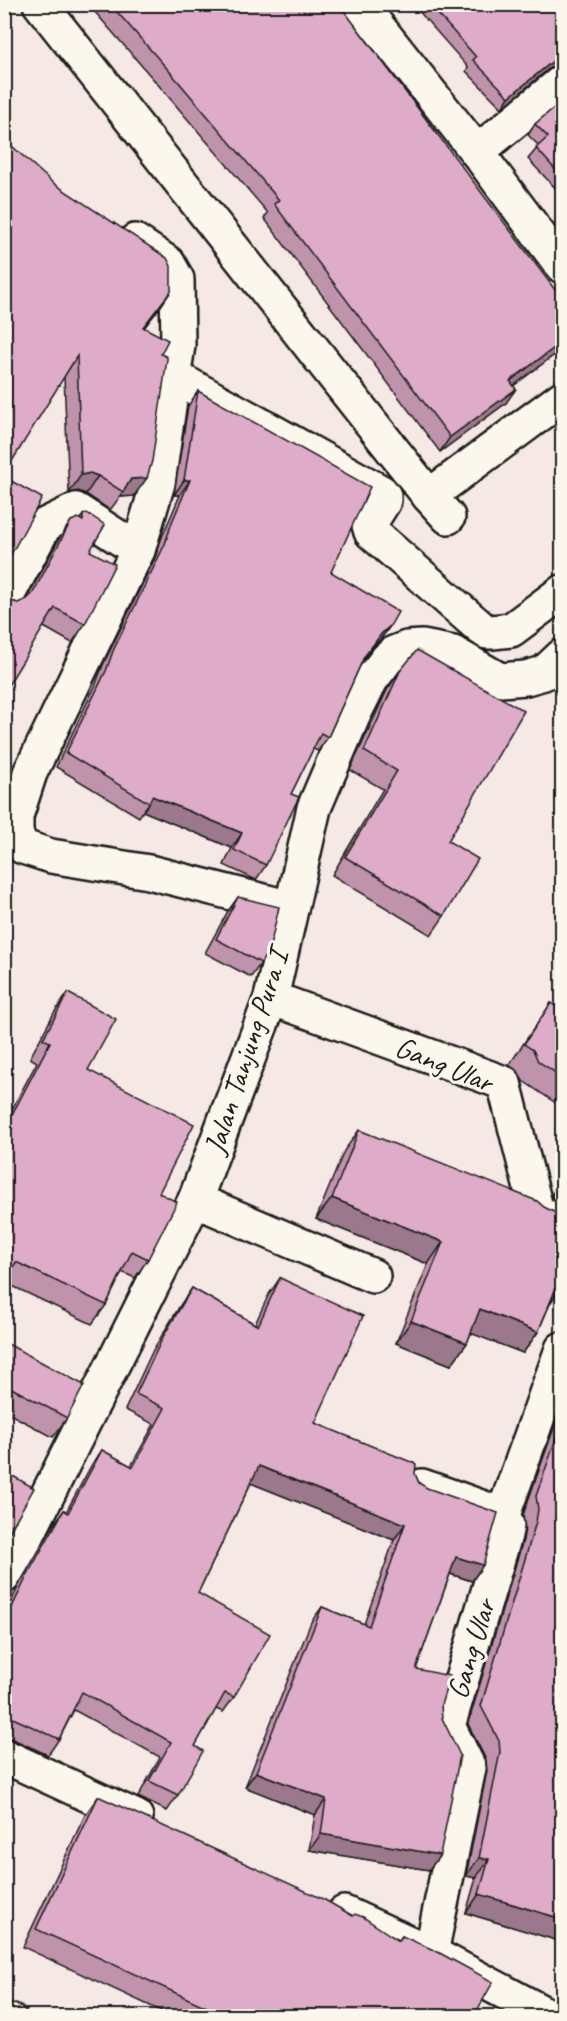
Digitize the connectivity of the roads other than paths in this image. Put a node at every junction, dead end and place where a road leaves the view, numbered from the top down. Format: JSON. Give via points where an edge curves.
{"nodes":[{"id":1,"x":40,"y":4,"type":"edge"},
{"id":2,"x":367,"y":7,"type":"edge"},
{"id":3,"x":562,"y":82,"type":"edge"},
{"id":4,"x":477,"y":152,"type":"junction"},
{"id":5,"x":111,"y":225,"type":"edge"},
{"id":6,"x":562,"y":266,"type":"edge"},
{"id":7,"x":173,"y":376,"type":"junction"},
{"id":8,"x":562,"y":398,"type":"edge"},
{"id":9,"x":138,"y":550,"type":"junction"},
{"id":10,"x":4,"y":602,"type":"edge"},
{"id":11,"x":558,"y":602,"type":"edge"},
{"id":12,"x":562,"y":656,"type":"edge"},
{"id":13,"x":291,"y":908,"type":"junction"},
{"id":14,"x":271,"y":998,"type":"junction"},
{"id":15,"x":195,"y":1200,"type":"junction"},
{"id":16,"x":562,"y":1224,"type":"edge"},
{"id":17,"x":373,"y":1276,"type":"dead end"},
{"id":18,"x":562,"y":1349,"type":"edge"},
{"id":19,"x":422,"y":1486,"type":"edge"},
{"id":20,"x":503,"y":1515,"type":"junction"},
{"id":21,"x":4,"y":1576,"type":"edge"},
{"id":22,"x":4,"y":1756,"type":"edge"},
{"id":23,"x":165,"y":1830,"type":"edge"},
{"id":24,"x":314,"y":1899,"type":"edge"},
{"id":25,"x":431,"y":1953,"type":"junction"},
{"id":26,"x":4,"y":2015,"type":"edge"},
{"id":27,"x":16,"y":2016,"type":"edge"},
{"id":28,"x":549,"y":2016,"type":"edge"}],
"edges":[{"from":1,"to":8,"type":"street","via":[[438,507]]},
{"from":2,"to":4,"type":"street"},
{"from":3,"to":4,"type":"street"},
{"from":4,"to":6,"type":"street"},
{"from":5,"to":7,"type":"street","via":[[168,263],[177,279],[178,345]]},
{"from":7,"to":9,"type":"street","via":[[158,483]]},
{"from":7,"to":11,"type":"street","via":[[381,492],[384,501],[369,525],[371,532],[487,632],[511,630]]},
{"from":9,"to":10,"type":"street","via":[[76,510],[45,525]]},
{"from":9,"to":13,"type":"street","via":[[30,773],[16,816],[16,834],[23,847],[51,856],[149,872]]},
{"from":12,"to":13,"type":"street","name":"Jalan Tanjung Pura I","via":[[544,673],[500,680],[453,653],[430,648],[401,649],[387,659],[354,714],[314,808]]},
{"from":13,"to":14,"type":"street","name":"Jalan Tanjung Pura I"},
{"from":14,"to":15,"type":"street","name":"Jalan Tanjung Pura I"},
{"from":14,"to":16,"type":"street","name":"Gang Ular","via":[[504,1083],[537,1212]]},
{"from":15,"to":17,"type":"street"},
{"from":15,"to":21,"type":"street","name":"Jalan Tanjung Pura I"},
{"from":18,"to":20,"type":"street","name":"Gang Ular"},
{"from":19,"to":20,"type":"street"},
{"from":20,"to":25,"type":"street","name":"Gang Ular","via":[[506,1535],[447,1726],[469,1768]]},
{"from":22,"to":23,"type":"street"},
{"from":24,"to":25,"type":"street"},
{"from":25,"to":28,"type":"street"},
{"from":26,"to":27,"type":"lane"}]}
